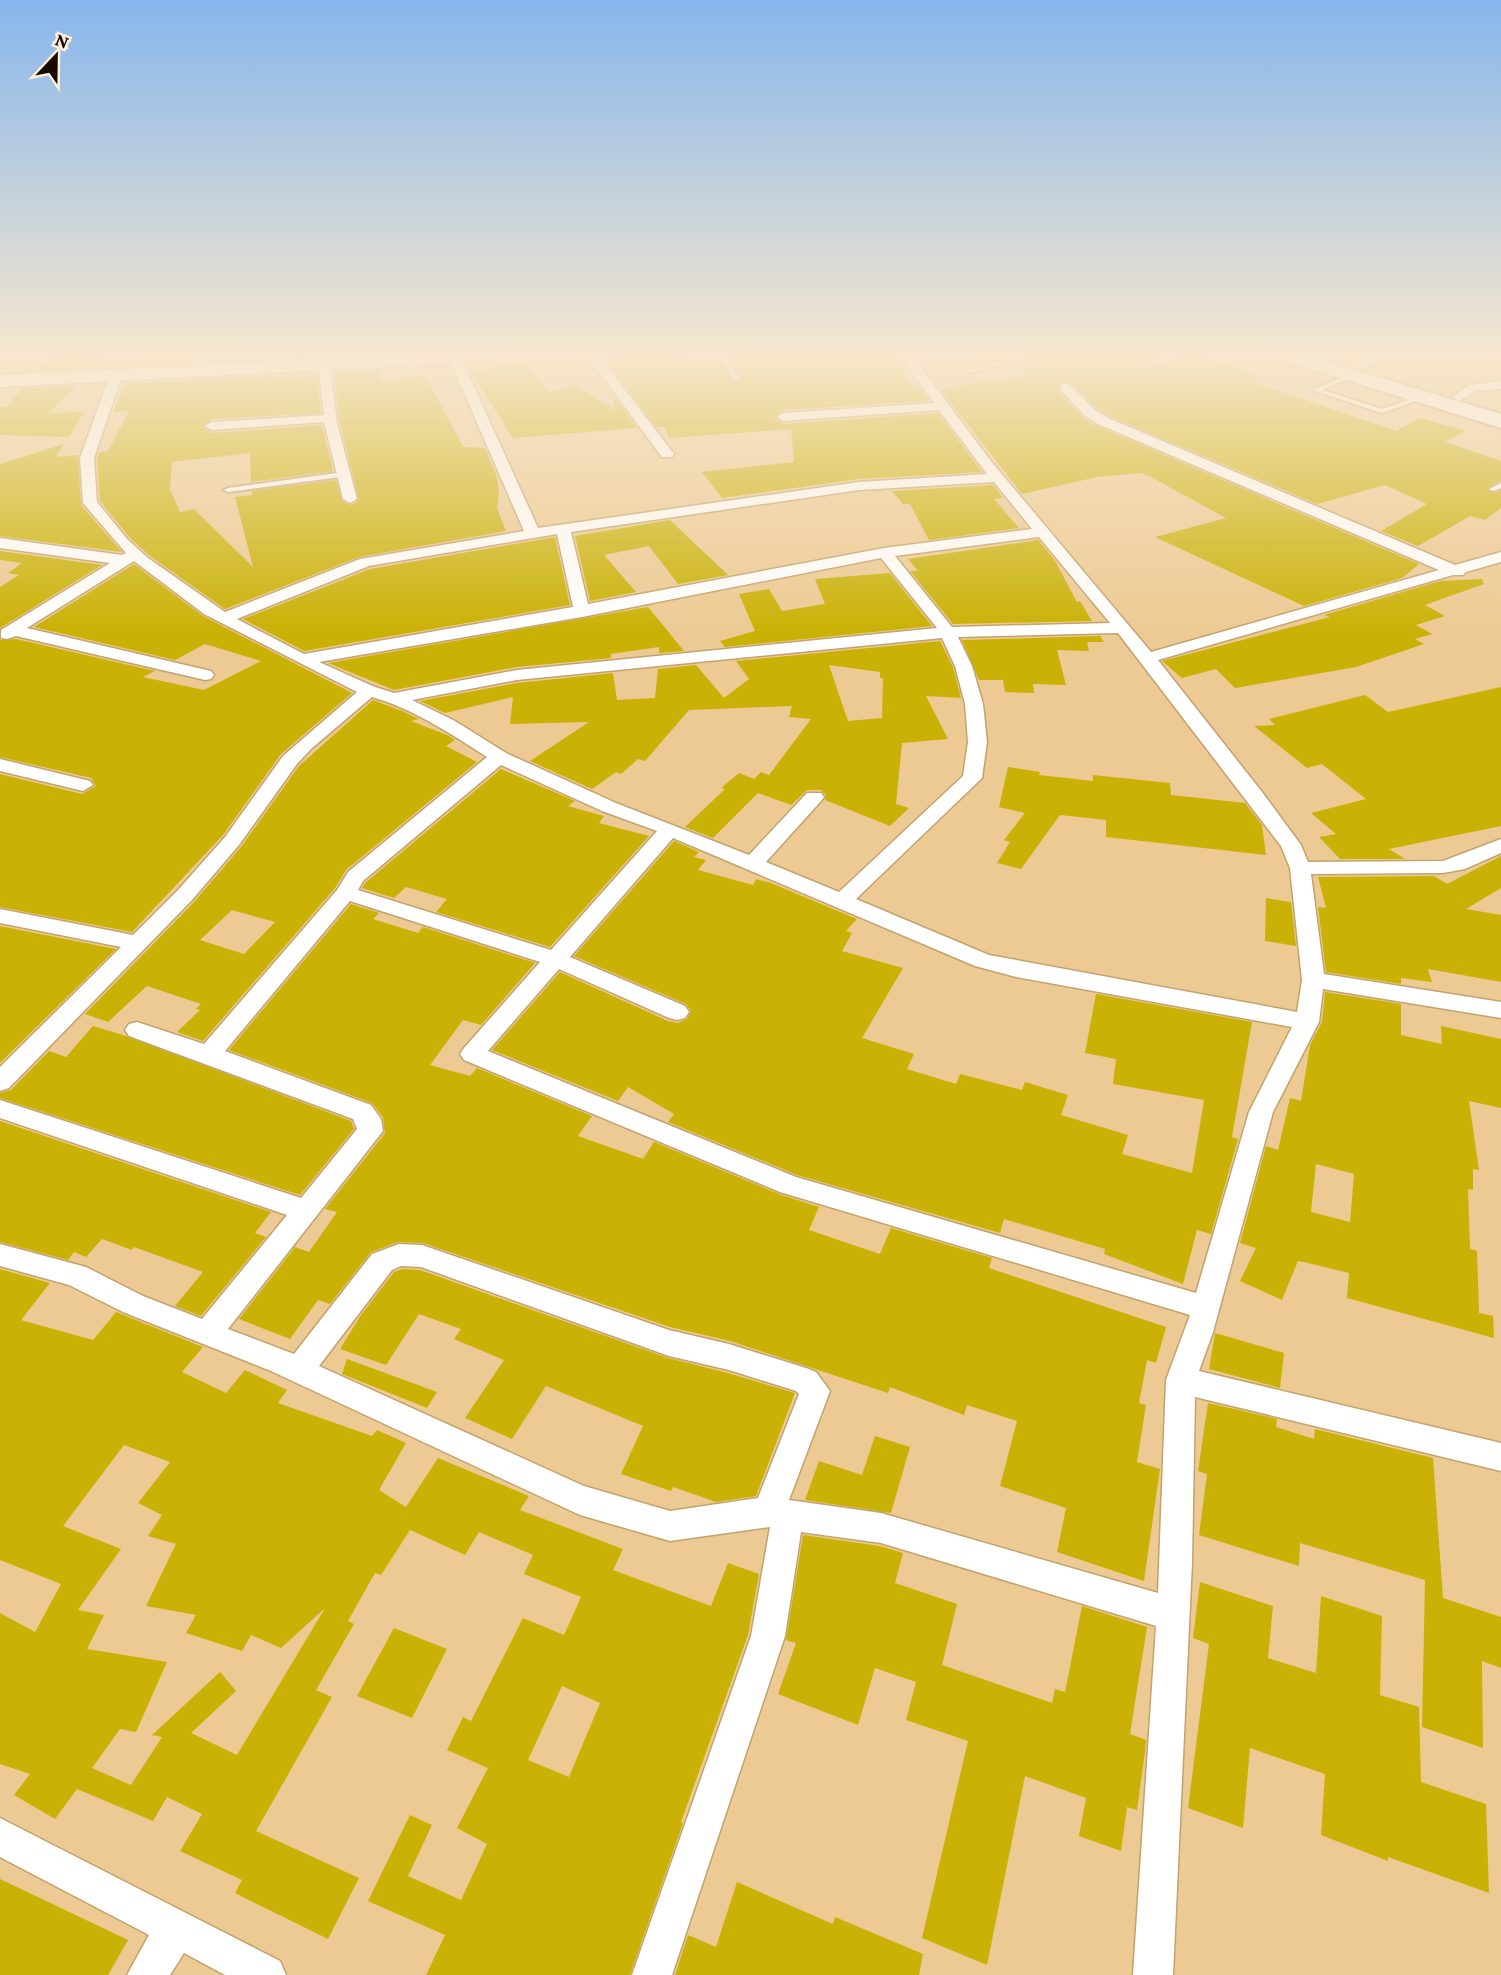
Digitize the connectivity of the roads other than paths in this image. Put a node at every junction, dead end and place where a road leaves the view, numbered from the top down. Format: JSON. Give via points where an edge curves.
{"nodes":[{"id":1,"x":90,"y":448,"type":"edge"},
{"id":2,"x":338,"y":448,"type":"edge"},
{"id":3,"x":500,"y":448,"type":"edge"},
{"id":4,"x":663,"y":448,"type":"edge"},
{"id":5,"x":974,"y":448,"type":"edge"},
{"id":6,"x":1167,"y":448,"type":"edge"},
{"id":7,"x":667,"y":454,"type":"dead end"},
{"id":8,"x":344,"y":474,"type":"junction"},
{"id":9,"x":997,"y":478,"type":"junction"},
{"id":10,"x":228,"y":490,"type":"dead end"},
{"id":11,"x":350,"y":499,"type":"dead end"},
{"id":12,"x":563,"y":529,"type":"junction"},
{"id":13,"x":1042,"y":531,"type":"junction"},
{"id":14,"x":533,"y":533,"type":"junction"},
{"id":15,"x":0,"y":543,"type":"edge"},
{"id":16,"x":885,"y":553,"type":"junction"},
{"id":17,"x":129,"y":557,"type":"junction"},
{"id":18,"x":1501,"y":557,"type":"edge"},
{"id":19,"x":1458,"y":572,"type":"junction"},
{"id":20,"x":582,"y":612,"type":"junction"},
{"id":21,"x":225,"y":618,"type":"junction"},
{"id":22,"x":1122,"y":628,"type":"junction"},
{"id":23,"x":947,"y":632,"type":"junction"},
{"id":24,"x":7,"y":634,"type":"edge"},
{"id":25,"x":1147,"y":658,"type":"junction"},
{"id":26,"x":303,"y":659,"type":"junction"},
{"id":27,"x":205,"y":675,"type":"dead end"},
{"id":28,"x":369,"y":691,"type":"junction"},
{"id":29,"x":394,"y":698,"type":"junction"},
{"id":30,"x":499,"y":757,"type":"junction"},
{"id":31,"x":0,"y":765,"type":"edge"},
{"id":32,"x":83,"y":785,"type":"dead end"},
{"id":33,"x":814,"y":797,"type":"dead end"},
{"id":34,"x":670,"y":829,"type":"junction"},
{"id":35,"x":1501,"y":845,"type":"edge"},
{"id":36,"x":752,"y":864,"type":"junction"},
{"id":37,"x":1300,"y":868,"type":"junction"},
{"id":38,"x":346,"y":893,"type":"junction"},
{"id":39,"x":842,"y":901,"type":"junction"},
{"id":40,"x":0,"y":916,"type":"edge"},
{"id":41,"x":137,"y":943,"type":"junction"},
{"id":42,"x":555,"y":959,"type":"junction"},
{"id":43,"x":1313,"y":980,"type":"junction"},
{"id":44,"x":1501,"y":1010,"type":"edge"},
{"id":45,"x":677,"y":1012,"type":"dead end"},
{"id":46,"x":1307,"y":1022,"type":"junction"},
{"id":47,"x":137,"y":1030,"type":"dead end"},
{"id":48,"x":210,"y":1053,"type":"junction"},
{"id":49,"x":0,"y":1082,"type":"edge"},
{"id":50,"x":0,"y":1109,"type":"edge"},
{"id":51,"x":305,"y":1210,"type":"junction"},
{"id":52,"x":0,"y":1255,"type":"edge"},
{"id":53,"x":1204,"y":1307,"type":"junction"},
{"id":54,"x":208,"y":1333,"type":"junction"},
{"id":55,"x":299,"y":1370,"type":"junction"},
{"id":56,"x":1181,"y":1380,"type":"junction"},
{"id":57,"x":1501,"y":1457,"type":"edge"},
{"id":58,"x":778,"y":1514,"type":"junction"},
{"id":59,"x":1173,"y":1614,"type":"junction"},
{"id":60,"x":0,"y":1837,"type":"edge"},
{"id":61,"x":177,"y":1928,"type":"junction"},
{"id":62,"x":147,"y":1975,"type":"edge"},
{"id":63,"x":266,"y":1975,"type":"edge"},
{"id":64,"x":652,"y":1975,"type":"edge"},
{"id":65,"x":1153,"y":1975,"type":"edge"}],
"edges":[{"from":1,"to":17,"type":"street","via":[[90,503]]},
{"from":2,"to":8,"type":"street"},
{"from":3,"to":14,"type":"street"},
{"from":4,"to":7,"type":"street"},
{"from":5,"to":9,"type":"street"},
{"from":6,"to":19,"type":"street"},
{"from":8,"to":10,"type":"lane"},
{"from":8,"to":11,"type":"street"},
{"from":9,"to":12,"type":"street","via":[[859,485]]},
{"from":9,"to":13,"type":"street"},
{"from":12,"to":14,"type":"street"},
{"from":12,"to":20,"type":"street"},
{"from":13,"to":16,"type":"street"},
{"from":13,"to":22,"type":"street"},
{"from":14,"to":21,"type":"street","via":[[365,562]]},
{"from":15,"to":17,"type":"street"},
{"from":16,"to":20,"type":"street"},
{"from":16,"to":23,"type":"street"},
{"from":17,"to":21,"type":"street"},
{"from":17,"to":24,"type":"street"},
{"from":18,"to":19,"type":"street"},
{"from":19,"to":25,"type":"street"},
{"from":20,"to":26,"type":"street"},
{"from":21,"to":26,"type":"street"},
{"from":22,"to":23,"type":"street"},
{"from":22,"to":25,"type":"street"},
{"from":23,"to":29,"type":"street","via":[[517,675]]},
{"from":23,"to":39,"type":"street","via":[[965,670],[978,721],[972,778]]},
{"from":24,"to":27,"type":"street"},
{"from":25,"to":37,"type":"street","via":[[1291,845]]},
{"from":26,"to":28,"type":"street"},
{"from":28,"to":29,"type":"street"},
{"from":28,"to":41,"type":"street","via":[[290,760],[232,841]]},
{"from":29,"to":30,"type":"street"},
{"from":30,"to":34,"type":"street"},
{"from":30,"to":38,"type":"street","via":[[355,877]]},
{"from":31,"to":32,"type":"street"},
{"from":33,"to":36,"type":"street"},
{"from":34,"to":36,"type":"street"},
{"from":34,"to":42,"type":"street"},
{"from":35,"to":37,"type":"street","via":[[1443,867]]},
{"from":36,"to":39,"type":"street"},
{"from":37,"to":43,"type":"street"},
{"from":38,"to":42,"type":"street"},
{"from":38,"to":48,"type":"street"},
{"from":39,"to":46,"type":"street","via":[[999,966]]},
{"from":40,"to":41,"type":"street"},
{"from":41,"to":49,"type":"street"},
{"from":42,"to":45,"type":"street"},
{"from":42,"to":53,"type":"street","via":[[472,1054],[789,1185]]},
{"from":43,"to":44,"type":"street"},
{"from":43,"to":46,"type":"street"},
{"from":46,"to":53,"type":"street","via":[[1261,1112]]},
{"from":47,"to":48,"type":"street"},
{"from":48,"to":51,"type":"street","via":[[362,1112],[368,1119],[370,1131]]},
{"from":50,"to":51,"type":"street"},
{"from":51,"to":54,"type":"street"},
{"from":52,"to":54,"type":"street","via":[[76,1275],[133,1304]]},
{"from":53,"to":56,"type":"street"},
{"from":54,"to":55,"type":"street"},
{"from":55,"to":58,"type":"street","via":[[580,1500],[670,1526]]},
{"from":55,"to":58,"type":"street","via":[[382,1262],[399,1255],[422,1256],[669,1343],[806,1381],[815,1391]]},
{"from":56,"to":57,"type":"street"},
{"from":56,"to":59,"type":"street"},
{"from":58,"to":59,"type":"street","via":[[881,1528]]},
{"from":58,"to":64,"type":"street","via":[[768,1636]]},
{"from":59,"to":65,"type":"street"},
{"from":60,"to":61,"type":"street"},
{"from":61,"to":62,"type":"street"},
{"from":61,"to":63,"type":"street"}]}
